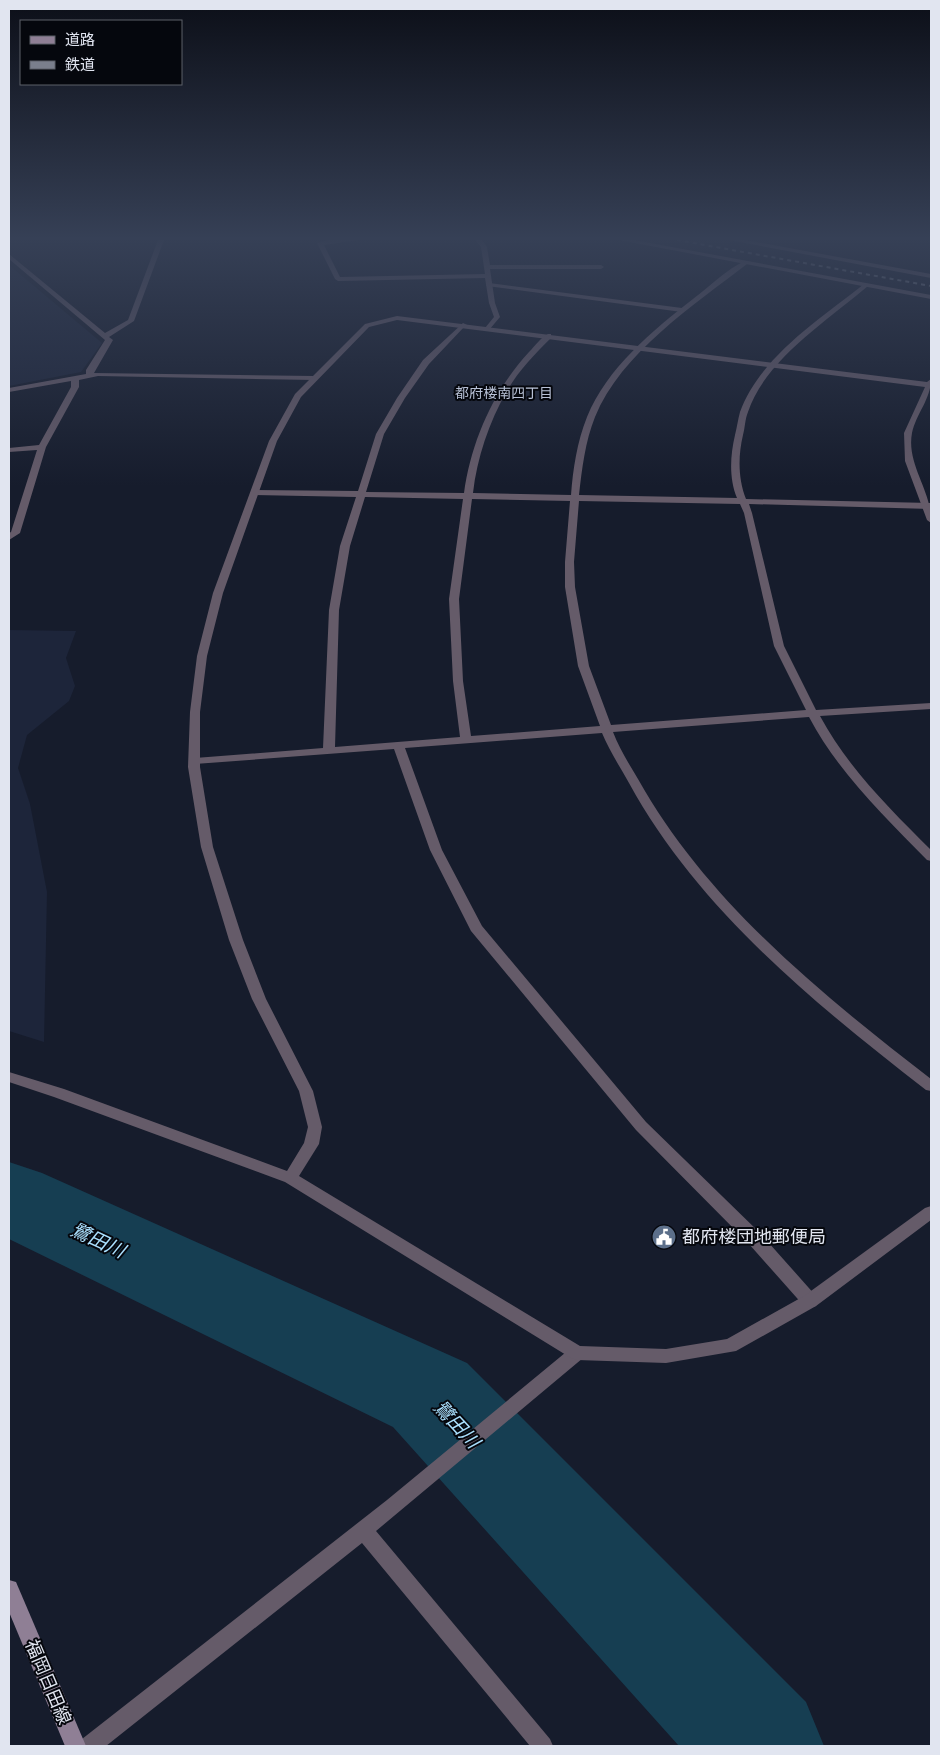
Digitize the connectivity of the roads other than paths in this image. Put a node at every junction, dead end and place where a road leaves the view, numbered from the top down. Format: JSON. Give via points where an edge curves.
{"nodes":[{"id":1,"x":87,"y":322,"type":"edge"},
{"id":2,"x":129,"y":322,"type":"edge"},
{"id":3,"x":374,"y":322,"type":"edge"},
{"id":4,"x":438,"y":322,"type":"edge"},
{"id":5,"x":494,"y":322,"type":"edge"},
{"id":6,"x":669,"y":322,"type":"edge"},
{"id":7,"x":823,"y":322,"type":"edge"},
{"id":8,"x":463,"y":325,"type":"junction"},
{"id":9,"x":490,"y":328,"type":"junction"},
{"id":10,"x":104,"y":336,"type":"junction"},
{"id":11,"x":548,"y":336,"type":"junction"},
{"id":12,"x":642,"y":348,"type":"junction"},
{"id":13,"x":773,"y":364,"type":"junction"},
{"id":14,"x":90,"y":375,"type":"junction"},
{"id":15,"x":75,"y":378,"type":"junction"},
{"id":16,"x":314,"y":378,"type":"junction"},
{"id":17,"x":930,"y":383,"type":"edge"},
{"id":18,"x":9,"y":390,"type":"edge"},
{"id":19,"x":42,"y":447,"type":"junction"},
{"id":20,"x":9,"y":450,"type":"edge"},
{"id":21,"x":254,"y":492,"type":"junction"},
{"id":22,"x":362,"y":494,"type":"junction"},
{"id":23,"x":468,"y":496,"type":"junction"},
{"id":24,"x":575,"y":498,"type":"junction"},
{"id":25,"x":742,"y":501,"type":"junction"},
{"id":26,"x":928,"y":506,"type":"edge"},
{"id":27,"x":931,"y":520,"type":"edge"},
{"id":28,"x":9,"y":538,"type":"edge"},
{"id":29,"x":931,"y":706,"type":"edge"},
{"id":30,"x":813,"y":713,"type":"junction"},
{"id":31,"x":605,"y":730,"type":"junction"},
{"id":32,"x":466,"y":740,"type":"junction"},
{"id":33,"x":398,"y":745,"type":"junction"},
{"id":34,"x":329,"y":750,"type":"junction"},
{"id":35,"x":195,"y":760,"type":"junction"},
{"id":36,"x":931,"y":856,"type":"edge"},
{"id":37,"x":9,"y":1077,"type":"edge"},
{"id":38,"x":931,"y":1086,"type":"edge"},
{"id":39,"x":290,"y":1178,"type":"junction"},
{"id":40,"x":931,"y":1212,"type":"edge"},
{"id":41,"x":810,"y":1301,"type":"junction"},
{"id":42,"x":577,"y":1353,"type":"junction"},
{"id":43,"x":363,"y":1530,"type":"junction"},
{"id":44,"x":9,"y":1589,"type":"edge"},
{"id":45,"x":76,"y":1746,"type":"edge"},
{"id":46,"x":89,"y":1746,"type":"edge"},
{"id":47,"x":543,"y":1746,"type":"edge"}],
"edges":[{"from":1,"to":10,"type":"street"},
{"from":2,"to":10,"type":"street"},
{"from":3,"to":16,"type":"street","via":[[367,325]]},
{"from":4,"to":8,"type":"street"},
{"from":5,"to":9,"type":"street"},
{"from":6,"to":12,"type":"street"},
{"from":7,"to":13,"type":"street"},
{"from":8,"to":9,"type":"street"},
{"from":8,"to":22,"type":"street","via":[[426,362],[401,398],[380,434]]},
{"from":9,"to":11,"type":"street"},
{"from":10,"to":14,"type":"street","via":[[109,340]]},
{"from":11,"to":12,"type":"street"},
{"from":11,"to":23,"type":"street","via":[[503,391],[484,431]]},
{"from":12,"to":13,"type":"street"},
{"from":12,"to":24,"type":"street","via":[[606,388],[587,425],[579,455]]},
{"from":13,"to":17,"type":"street"},
{"from":13,"to":25,"type":"street","via":[[744,412],[735,470]]},
{"from":14,"to":15,"type":"street"},
{"from":14,"to":16,"type":"street"},
{"from":15,"to":18,"type":"street"},
{"from":15,"to":19,"type":"street","via":[[75,387]]},
{"from":16,"to":21,"type":"street","via":[[298,396],[274,441]]},
{"from":17,"to":26,"type":"street","via":[[908,433],[909,461]]},
{"from":19,"to":20,"type":"street"},
{"from":19,"to":28,"type":"street","via":[[15,533]]},
{"from":21,"to":22,"type":"street"},
{"from":21,"to":35,"type":"street","via":[[218,592],[202,656],[195,712]]},
{"from":22,"to":23,"type":"street"},
{"from":22,"to":34,"type":"street","via":[[345,546],[334,610]]},
{"from":23,"to":24,"type":"street"},
{"from":23,"to":32,"type":"street","via":[[454,599],[458,681]]},
{"from":24,"to":25,"type":"street"},
{"from":24,"to":31,"type":"street","via":[[569,585],[574,629],[587,680]]},
{"from":25,"to":26,"type":"street"},
{"from":25,"to":30,"type":"street","via":[[748,513],[779,646]]},
{"from":26,"to":27,"type":"street"},
{"from":29,"to":30,"type":"street"},
{"from":30,"to":31,"type":"street"},
{"from":30,"to":36,"type":"street","via":[[824,734],[870,795]]},
{"from":31,"to":32,"type":"street"},
{"from":31,"to":38,"type":"street","via":[[655,820],[722,903],[812,992]]},
{"from":32,"to":33,"type":"street"},
{"from":33,"to":34,"type":"street"},
{"from":33,"to":41,"type":"street","via":[[436,850],[476,928],[641,1126],[755,1239]]},
{"from":34,"to":35,"type":"street"},
{"from":35,"to":39,"type":"street","via":[[207,847],[236,940],[258,999],[306,1092],[315,1127],[311,1144]]},
{"from":37,"to":39,"type":"street"},
{"from":39,"to":42,"type":"street"},
{"from":40,"to":41,"type":"street"},
{"from":41,"to":42,"type":"street","via":[[730,1346],[666,1356]]},
{"from":42,"to":43,"type":"street"},
{"from":43,"to":46,"type":"street"},
{"from":43,"to":47,"type":"street"},
{"from":44,"to":45,"type":"main road","name":"福岡日田線"}]}
